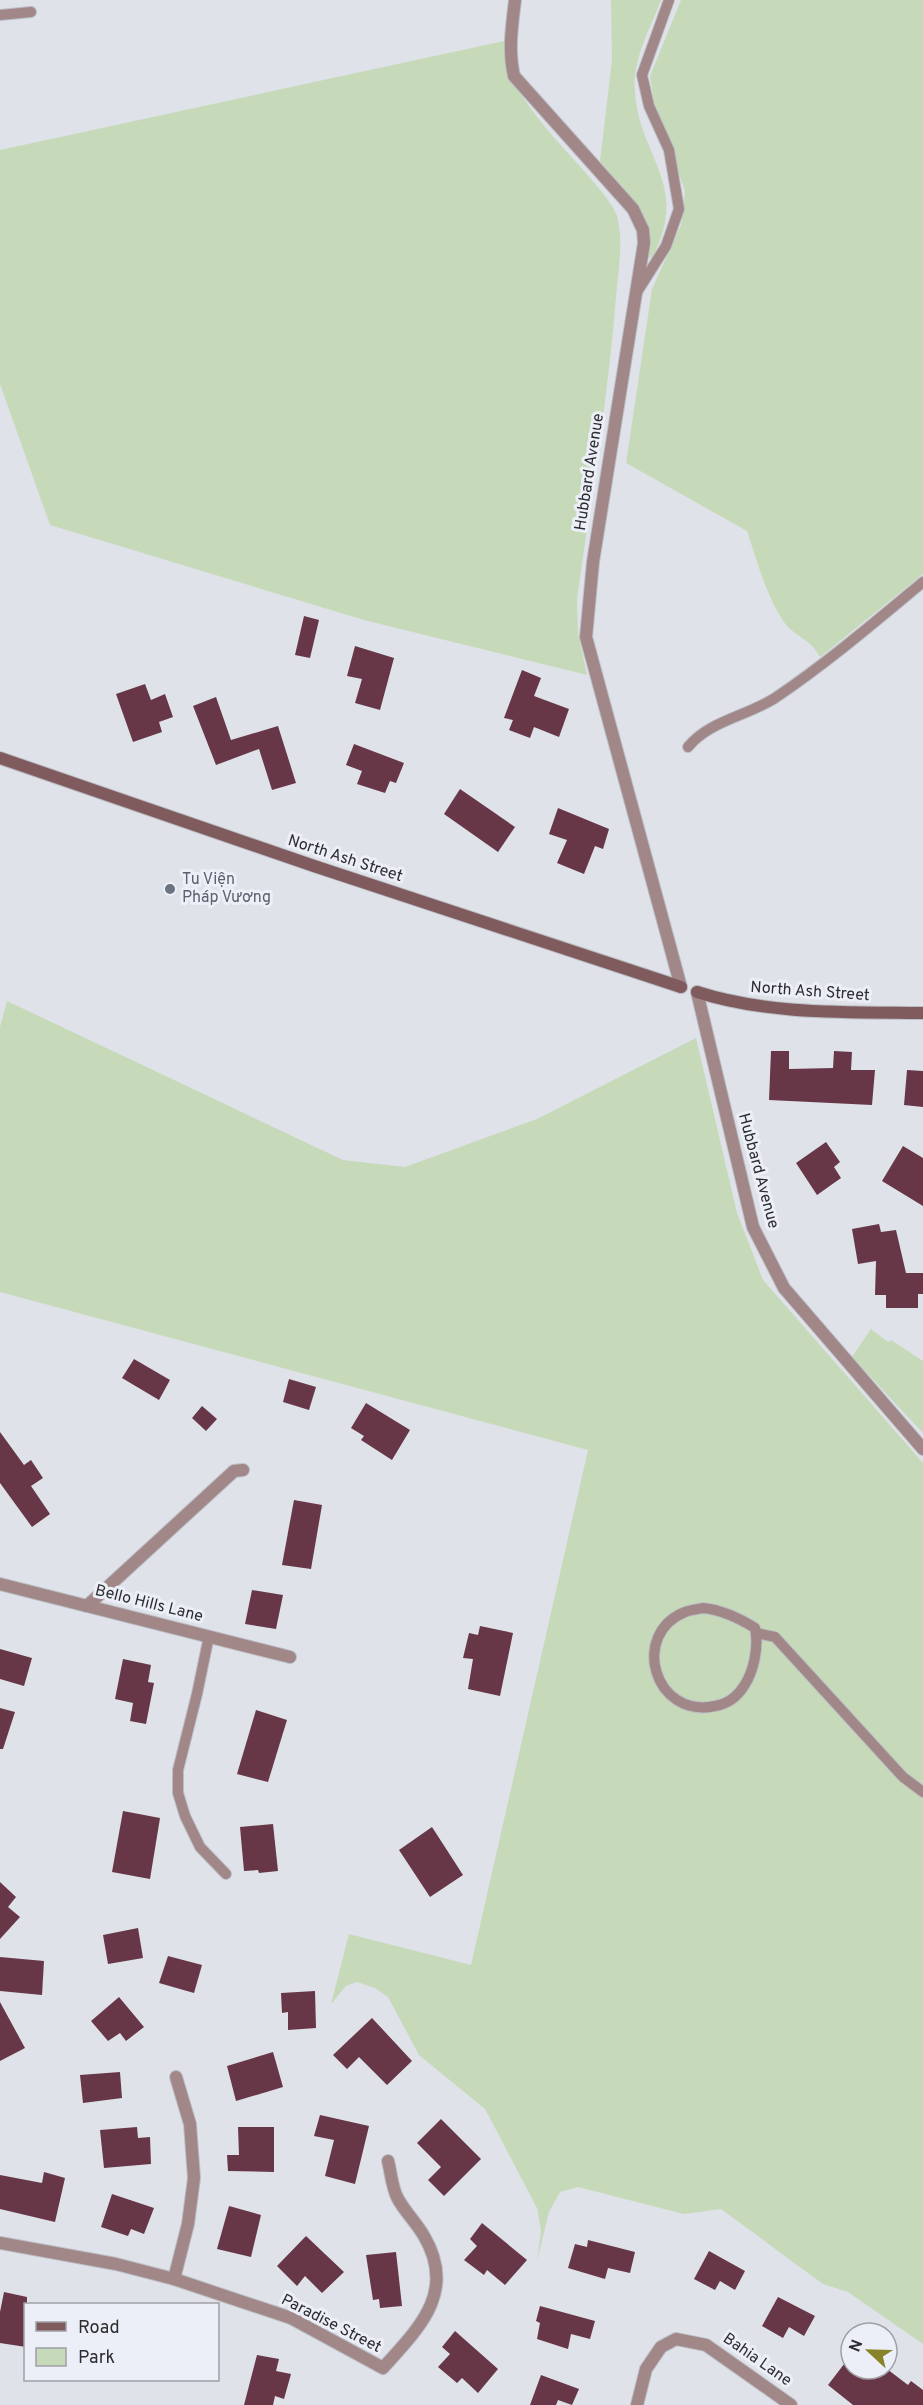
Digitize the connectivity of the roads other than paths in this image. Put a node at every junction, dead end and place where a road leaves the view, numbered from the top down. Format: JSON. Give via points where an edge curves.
{"nodes":[{"id":1,"x":515,"y":0,"type":"edge"},
{"id":2,"x":669,"y":0,"type":"edge"},
{"id":3,"x":31,"y":12,"type":"dead end"},
{"id":4,"x":0,"y":15,"type":"edge"},
{"id":5,"x":635,"y":295,"type":"junction"},
{"id":6,"x":923,"y":582,"type":"edge"},
{"id":7,"x":688,"y":747,"type":"dead end"},
{"id":8,"x":0,"y":758,"type":"edge"},
{"id":9,"x":681,"y":987,"type":"joint"},
{"id":10,"x":697,"y":992,"type":"joint"},
{"id":11,"x":923,"y":1013,"type":"edge"},
{"id":12,"x":923,"y":1449,"type":"edge"},
{"id":13,"x":243,"y":1470,"type":"dead end"},
{"id":14,"x":0,"y":1584,"type":"edge"},
{"id":15,"x":87,"y":1606,"type":"junction"},
{"id":16,"x":756,"y":1633,"type":"junction"},
{"id":17,"x":209,"y":1636,"type":"junction"},
{"id":18,"x":290,"y":1657,"type":"dead end"},
{"id":19,"x":923,"y":1792,"type":"edge"},
{"id":20,"x":226,"y":1874,"type":"dead end"},
{"id":21,"x":176,"y":2078,"type":"dead end"},
{"id":22,"x":388,"y":2161,"type":"dead end"},
{"id":23,"x":0,"y":2243,"type":"edge"},
{"id":24,"x":174,"y":2279,"type":"junction"},
{"id":25,"x":637,"y":2405,"type":"edge"},
{"id":26,"x":791,"y":2405,"type":"edge"}],
"edges":[{"from":1,"to":5,"type":"street","name":"Hubbard Avenue","via":[[510,42],[514,76],[633,209],[643,230]]},
{"from":2,"to":5,"type":"lane","via":[[642,75],[649,106],[669,150],[679,209],[666,246]]},
{"from":3,"to":4,"type":"lane"},
{"from":5,"to":9,"type":"street","name":"Hubbard Avenue","via":[[593,562],[586,637]]},
{"from":6,"to":7,"type":"lane","via":[[830,659],[772,700],[698,735]]},
{"from":8,"to":9,"type":"main road","name":"North Ash Street"},
{"from":10,"to":11,"type":"main road","name":"North Ash Street","via":[[751,1006]]},
{"from":10,"to":12,"type":"street","name":"Hubbard Avenue","via":[[753,1227],[784,1288]]},
{"from":13,"to":15,"type":"street","via":[[234,1471]]},
{"from":14,"to":15,"type":"street","name":"Bello Hills Lane"},
{"from":15,"to":17,"type":"street","name":"Bello Hills Lane"},
{"from":16,"to":16,"type":"lane","via":[[750,1677],[739,1694],[723,1705],[704,1709],[684,1705],[668,1694],[657,1678],[653,1662],[657,1640],[668,1623],[684,1612],[712,1609],[741,1619]]},
{"from":16,"to":19,"type":"lane","via":[[775,1637],[903,1777]]},
{"from":17,"to":18,"type":"street","name":"Bello Hills Lane"},
{"from":17,"to":20,"type":"lane","via":[[178,1770],[178,1793],[200,1847]]},
{"from":21,"to":24,"type":"street","via":[[190,2124],[194,2178],[188,2224]]},
{"from":22,"to":24,"type":"street","name":"Paradise Street","via":[[397,2196],[435,2257],[438,2284],[431,2307],[415,2333],[382,2368],[291,2318]]},
{"from":23,"to":24,"type":"street","name":"Paradise Street"},
{"from":25,"to":26,"type":"street","name":"Bahia Lane","via":[[646,2369],[661,2346],[676,2339],[706,2345]]}]}
